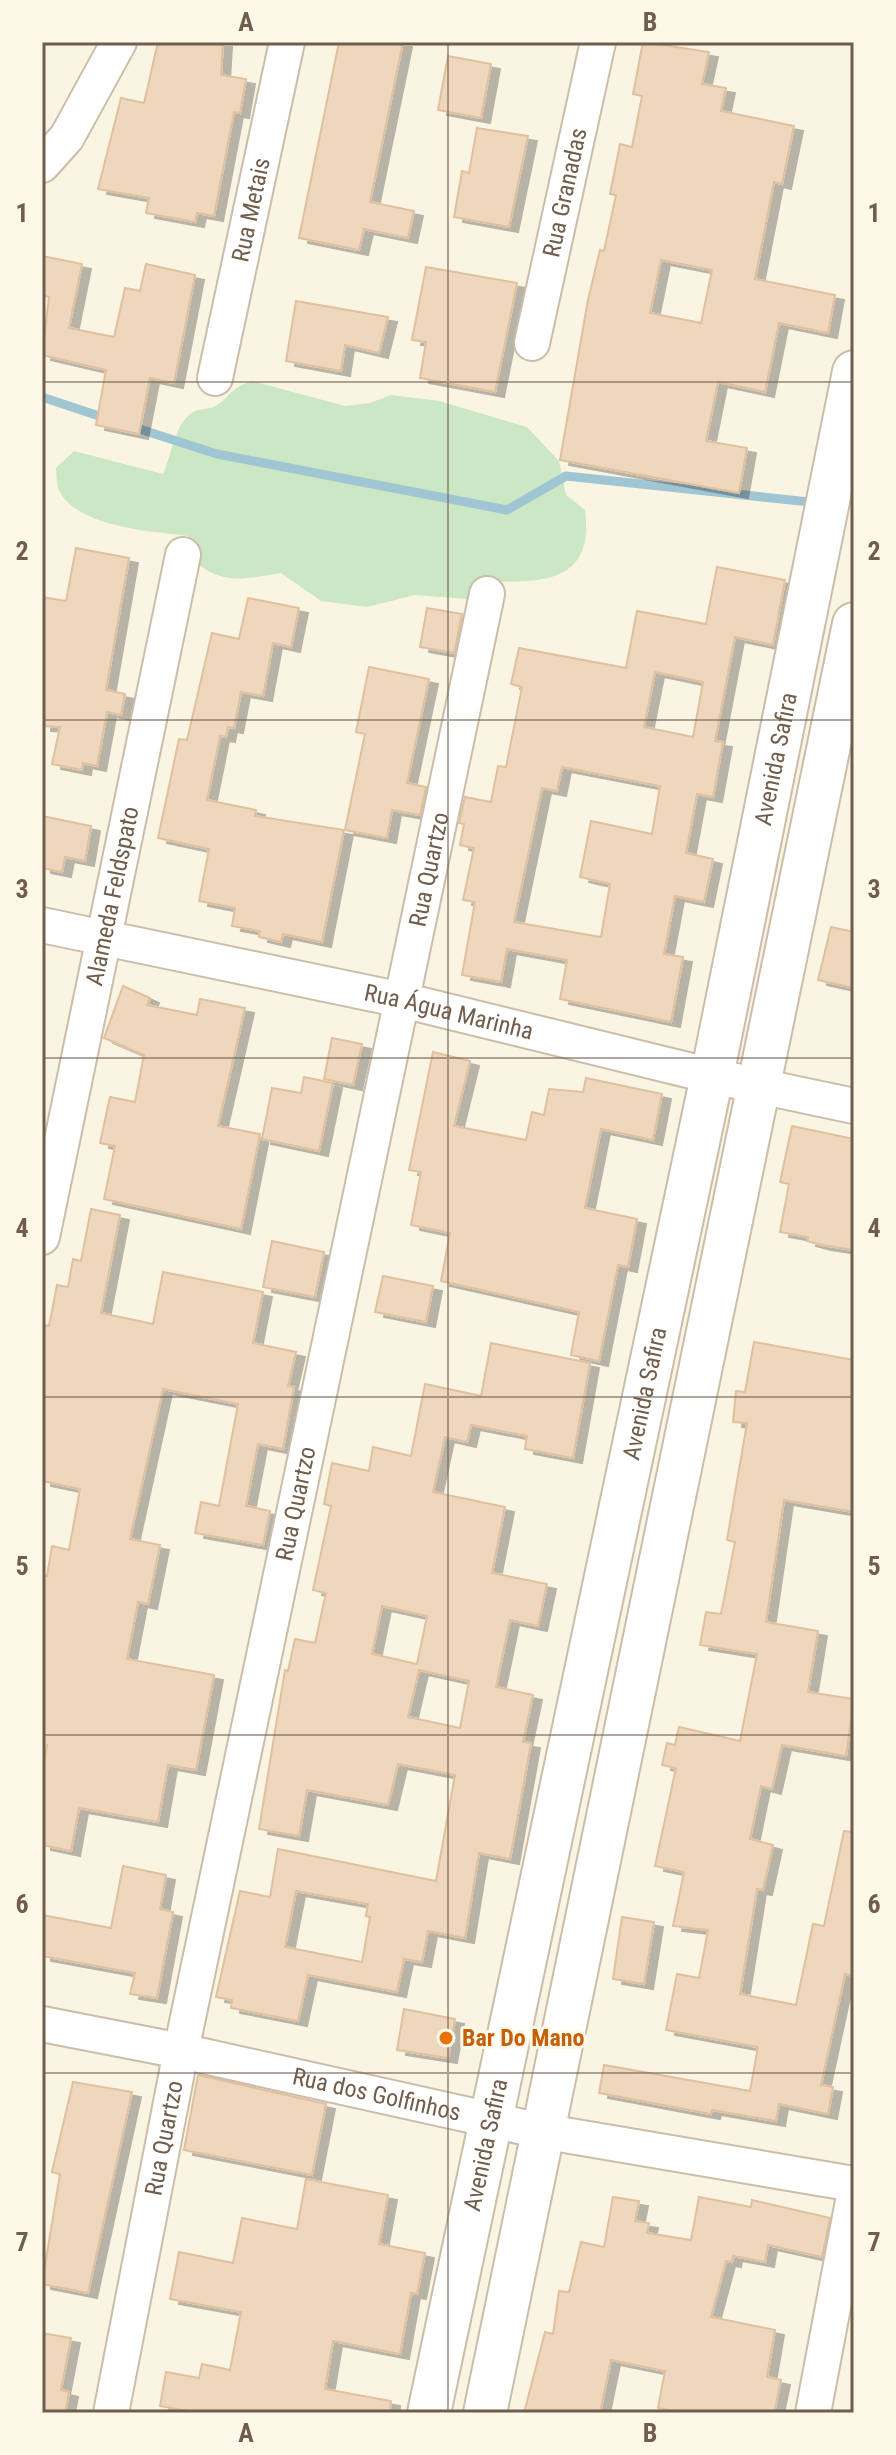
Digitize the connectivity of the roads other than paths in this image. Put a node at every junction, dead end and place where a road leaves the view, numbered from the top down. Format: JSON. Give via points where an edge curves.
{"nodes":[{"id":1,"x":119,"y":42,"type":"edge"},
{"id":2,"x":287,"y":42,"type":"edge"},
{"id":3,"x":598,"y":42,"type":"edge"},
{"id":4,"x":42,"y":165,"type":"edge"},
{"id":5,"x":532,"y":343,"type":"dead end"},
{"id":6,"x":854,"y":372,"type":"edge"},
{"id":7,"x":215,"y":378,"type":"dead end"},
{"id":8,"x":183,"y":555,"type":"dead end"},
{"id":9,"x":487,"y":594,"type":"dead end"},
{"id":10,"x":854,"y":624,"type":"edge"},
{"id":11,"x":42,"y":925,"type":"edge"},
{"id":12,"x":105,"y":938,"type":"junction"},
{"id":13,"x":402,"y":1000,"type":"junction"},
{"id":14,"x":712,"y":1076,"type":"junction"},
{"id":15,"x":757,"y":1084,"type":"junction"},
{"id":16,"x":854,"y":1106,"type":"edge"},
{"id":17,"x":42,"y":1237,"type":"edge"},
{"id":18,"x":42,"y":2024,"type":"edge"},
{"id":19,"x":181,"y":2051,"type":"junction"},
{"id":20,"x":489,"y":2117,"type":"junction"},
{"id":21,"x":541,"y":2131,"type":"junction"},
{"id":22,"x":854,"y":2184,"type":"edge"},
{"id":23,"x":854,"y":2196,"type":"edge"},
{"id":24,"x":111,"y":2413,"type":"edge"},
{"id":25,"x":429,"y":2413,"type":"edge"},
{"id":26,"x":485,"y":2413,"type":"edge"},
{"id":27,"x":813,"y":2413,"type":"edge"}],
"edges":[{"from":1,"to":4,"type":"street","via":[[67,137]]},
{"from":2,"to":7,"type":"street","name":"Rua Metais"},
{"from":3,"to":5,"type":"street","name":"Rua Granadas"},
{"from":6,"to":14,"type":"street","name":"Avenida Safira"},
{"from":8,"to":12,"type":"street","name":"Alameda Feldspato"},
{"from":9,"to":13,"type":"street","name":"Rua Quartzo"},
{"from":10,"to":15,"type":"street","name":"Avenida Safira"},
{"from":11,"to":12,"type":"street","name":"Rua Água Marinha"},
{"from":12,"to":13,"type":"street","name":"Rua Água Marinha"},
{"from":12,"to":17,"type":"street","name":"Alameda Feldspato"},
{"from":13,"to":14,"type":"street","name":"Rua Água Marinha"},
{"from":13,"to":19,"type":"street","name":"Rua Quartzo"},
{"from":14,"to":15,"type":"street","name":"Rua Água Marinha"},
{"from":14,"to":20,"type":"street","name":"Avenida Safira"},
{"from":15,"to":16,"type":"street","name":"Rua Água Marinha"},
{"from":15,"to":21,"type":"street","name":"Avenida Safira"},
{"from":18,"to":19,"type":"street","name":"Rua dos Golfinhos"},
{"from":19,"to":20,"type":"street","name":"Rua dos Golfinhos"},
{"from":19,"to":24,"type":"street","name":"Rua Quartzo"},
{"from":20,"to":21,"type":"street","name":"Rua dos Golfinhos"},
{"from":20,"to":25,"type":"street","name":"Avenida Safira"},
{"from":21,"to":22,"type":"street","name":"Rua dos Golfinhos"},
{"from":21,"to":26,"type":"street","name":"Avenida Safira"},
{"from":23,"to":27,"type":"street"}]}
